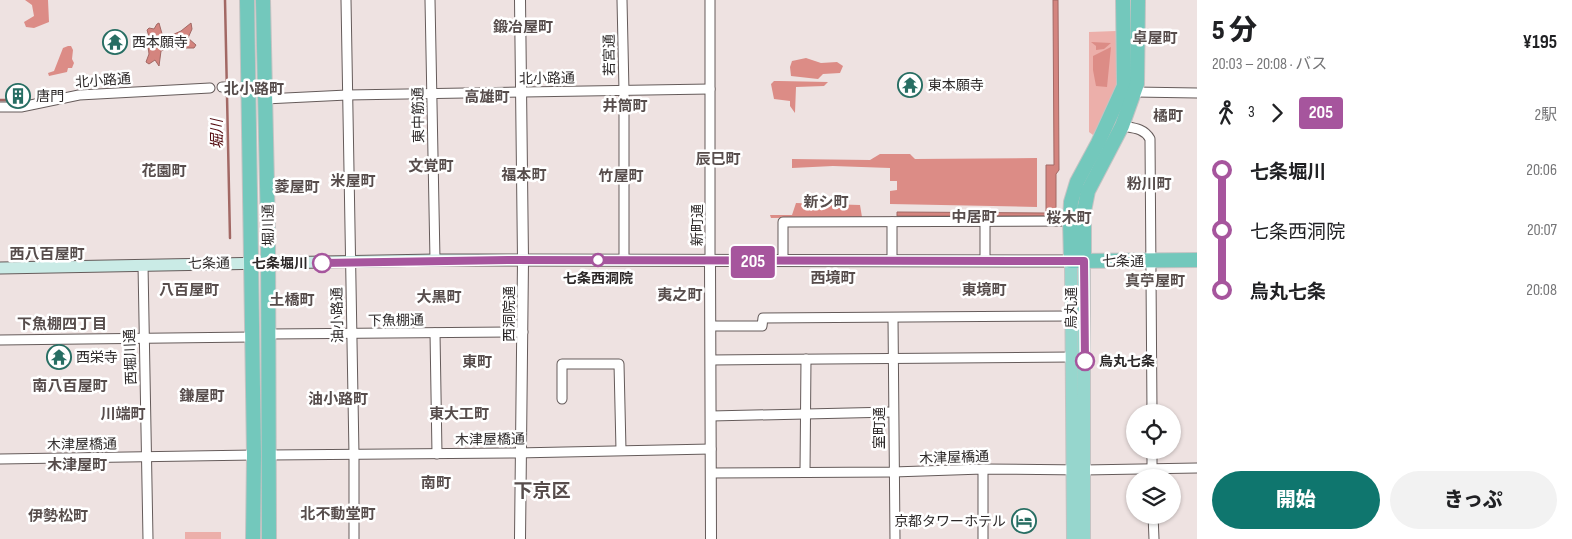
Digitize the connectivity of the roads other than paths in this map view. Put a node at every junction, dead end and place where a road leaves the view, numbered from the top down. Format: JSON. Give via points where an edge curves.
{"nodes":[{"id":1,"x":247,"y":0,"type":"edge"},
{"id":2,"x":263,"y":0,"type":"edge"},
{"id":3,"x":346,"y":0,"type":"edge"},
{"id":4,"x":430,"y":0,"type":"edge"},
{"id":5,"x":520,"y":0,"type":"edge"},
{"id":6,"x":622,"y":0,"type":"edge"},
{"id":7,"x":710,"y":0,"type":"edge"},
{"id":8,"x":1123,"y":0,"type":"edge"},
{"id":9,"x":1138,"y":0,"type":"edge"},
{"id":10,"x":222,"y":87,"type":"dead end"},
{"id":11,"x":232,"y":87,"type":"dead end"},
{"id":12,"x":210,"y":88,"type":"dead end"},
{"id":13,"x":710,"y":89,"type":"junction"},
{"id":14,"x":624,"y":91,"type":"junction"},
{"id":15,"x":1136,"y":92,"type":"junction"},
{"id":16,"x":522,"y":93,"type":"junction"},
{"id":17,"x":1197,"y":93,"type":"edge"},
{"id":18,"x":432,"y":94,"type":"junction"},
{"id":19,"x":347,"y":95,"type":"junction"},
{"id":20,"x":1121,"y":96,"type":"junction"},
{"id":21,"x":265,"y":99,"type":"junction"},
{"id":22,"x":0,"y":107,"type":"edge"},
{"id":23,"x":1122,"y":126,"type":"junction"},
{"id":24,"x":1070,"y":221,"type":"junction"},
{"id":25,"x":892,"y":222,"type":"junction"},
{"id":26,"x":985,"y":222,"type":"junction"},
{"id":27,"x":434,"y":260,"type":"junction"},
{"id":28,"x":523,"y":260,"type":"junction"},
{"id":29,"x":624,"y":260,"type":"junction"},
{"id":30,"x":1197,"y":260,"type":"edge"},
{"id":31,"x":892,"y":261,"type":"junction"},
{"id":32,"x":985,"y":261,"type":"junction"},
{"id":33,"x":1078,"y":261,"type":"junction"},
{"id":34,"x":1151,"y":261,"type":"junction"},
{"id":35,"x":710,"y":262,"type":"junction"},
{"id":36,"x":783,"y":262,"type":"junction"},
{"id":37,"x":250,"y":263,"type":"junction"},
{"id":38,"x":268,"y":263,"type":"junction"},
{"id":39,"x":350,"y":263,"type":"junction"},
{"id":40,"x":142,"y":265,"type":"junction"},
{"id":41,"x":0,"y":268,"type":"edge"},
{"id":42,"x":1071,"y":316,"type":"junction"},
{"id":43,"x":893,"y":318,"type":"junction"},
{"id":44,"x":711,"y":326,"type":"junction"},
{"id":45,"x":523,"y":332,"type":"junction"},
{"id":46,"x":435,"y":333,"type":"junction"},
{"id":47,"x":269,"y":334,"type":"junction"},
{"id":48,"x":351,"y":334,"type":"junction"},
{"id":49,"x":252,"y":337,"type":"junction"},
{"id":50,"x":143,"y":338,"type":"junction"},
{"id":51,"x":0,"y":340,"type":"edge"},
{"id":52,"x":1071,"y":357,"type":"junction"},
{"id":53,"x":892,"y":358,"type":"junction"},
{"id":54,"x":806,"y":359,"type":"junction"},
{"id":55,"x":711,"y":360,"type":"junction"},
{"id":56,"x":562,"y":399,"type":"dead end"},
{"id":57,"x":1152,"y":404,"type":"edge"},
{"id":58,"x":893,"y":412,"type":"junction"},
{"id":59,"x":805,"y":414,"type":"junction"},
{"id":60,"x":711,"y":416,"type":"junction"},
{"id":61,"x":711,"y":449,"type":"junction"},
{"id":62,"x":621,"y":450,"type":"junction"},
{"id":63,"x":522,"y":452,"type":"junction"},
{"id":64,"x":437,"y":454,"type":"junction"},
{"id":65,"x":270,"y":455,"type":"junction"},
{"id":66,"x":354,"y":455,"type":"junction"},
{"id":67,"x":254,"y":456,"type":"junction"},
{"id":68,"x":147,"y":457,"type":"junction"},
{"id":69,"x":0,"y":460,"type":"edge"},
{"id":70,"x":1197,"y":468,"type":"edge"},
{"id":71,"x":983,"y":469,"type":"junction"},
{"id":72,"x":1078,"y":470,"type":"junction"},
{"id":73,"x":1181,"y":470,"type":"edge"},
{"id":74,"x":805,"y":472,"type":"junction"},
{"id":75,"x":893,"y":472,"type":"junction"},
{"id":76,"x":1126,"y":472,"type":"edge"},
{"id":77,"x":711,"y":473,"type":"junction"},
{"id":78,"x":268,"y":524,"type":"junction"},
{"id":79,"x":1153,"y":524,"type":"edge"},
{"id":80,"x":148,"y":539,"type":"edge"},
{"id":81,"x":253,"y":539,"type":"edge"},
{"id":82,"x":265,"y":539,"type":"edge"},
{"id":83,"x":269,"y":539,"type":"edge"},
{"id":84,"x":277,"y":539,"type":"edge"},
{"id":85,"x":354,"y":539,"type":"edge"},
{"id":86,"x":520,"y":539,"type":"edge"},
{"id":87,"x":711,"y":539,"type":"edge"},
{"id":88,"x":895,"y":539,"type":"edge"},
{"id":89,"x":983,"y":539,"type":"edge"},
{"id":90,"x":1073,"y":539,"type":"edge"},
{"id":91,"x":1084,"y":539,"type":"edge"},
{"id":92,"x":1154,"y":539,"type":"edge"}],
"edges":[{"from":1,"to":37,"type":"highway","name":"堀川通"},
{"from":2,"to":21,"type":"highway","name":"堀川通"},
{"from":3,"to":19,"type":"street","name":"油小路通"},
{"from":4,"to":18,"type":"street","name":"東中筋通"},
{"from":5,"to":16,"type":"street","name":"西洞院通"},
{"from":6,"to":14,"type":"street","name":"若宮通"},
{"from":7,"to":13,"type":"street","name":"新町通"},
{"from":8,"to":20,"type":"highway","name":"烏丸通","via":[[1124,86]]},
{"from":9,"to":15,"type":"highway","name":"烏丸通"},
{"from":10,"to":11,"type":"street"},
{"from":12,"to":22,"type":"street","name":"北小路通","via":[[79,95],[21,107]]},
{"from":13,"to":14,"type":"street","name":"北小路通"},
{"from":13,"to":35,"type":"street","name":"新町通"},
{"from":14,"to":16,"type":"street","name":"北小路通"},
{"from":14,"to":29,"type":"street","name":"若宮通"},
{"from":15,"to":17,"type":"street"},
{"from":15,"to":20,"type":"highway"},
{"from":15,"to":23,"type":"highway","name":"烏丸通"},
{"from":16,"to":18,"type":"street","name":"北小路通"},
{"from":16,"to":28,"type":"street","name":"西洞院通"},
{"from":18,"to":19,"type":"street","name":"北小路通"},
{"from":18,"to":27,"type":"street","name":"東中筋通"},
{"from":19,"to":21,"type":"street","name":"北小路通"},
{"from":19,"to":39,"type":"street","name":"油小路通"},
{"from":20,"to":24,"type":"highway","name":"烏丸通","via":[[1077,182]]},
{"from":21,"to":38,"type":"highway","name":"堀川通"},
{"from":23,"to":33,"type":"highway","name":"烏丸通","via":[[1088,191]]},
{"from":23,"to":34,"type":"street","via":[[1147,132],[1150,139]]},
{"from":24,"to":26,"type":"street"},
{"from":24,"to":33,"type":"highway","name":"烏丸通"},
{"from":25,"to":26,"type":"street"},
{"from":25,"to":31,"type":"street"},
{"from":25,"to":36,"type":"street","via":[[783,222]]},
{"from":26,"to":32,"type":"street"},
{"from":27,"to":28,"type":"main road","name":"七条通"},
{"from":27,"to":39,"type":"main road","name":"七条通"},
{"from":28,"to":29,"type":"main road","name":"七条通"},
{"from":28,"to":45,"type":"street","name":"西洞院通"},
{"from":29,"to":35,"type":"main road","name":"七条通"},
{"from":30,"to":34,"type":"highway","name":"七条通"},
{"from":31,"to":32,"type":"main road","name":"七条通"},
{"from":31,"to":36,"type":"main road","name":"七条通"},
{"from":32,"to":33,"type":"main road","name":"七条通"},
{"from":33,"to":34,"type":"highway","name":"七条通"},
{"from":33,"to":42,"type":"main road","name":"烏丸通"},
{"from":33,"to":72,"type":"main road","name":"烏丸通"},
{"from":34,"to":57,"type":"street"},
{"from":35,"to":36,"type":"main road","name":"七条通"},
{"from":35,"to":44,"type":"street","name":"新町通"},
{"from":37,"to":38,"type":"main road","name":"七条通"},
{"from":37,"to":40,"type":"main road","name":"七条通"},
{"from":37,"to":49,"type":"highway","name":"堀川通"},
{"from":38,"to":39,"type":"main road","name":"七条通"},
{"from":38,"to":47,"type":"highway","name":"堀川通"},
{"from":39,"to":48,"type":"street","name":"油小路通"},
{"from":40,"to":41,"type":"main road","name":"七条通"},
{"from":40,"to":50,"type":"street","name":"西堀川通"},
{"from":42,"to":43,"type":"street"},
{"from":42,"to":52,"type":"main road","name":"烏丸通"},
{"from":43,"to":44,"type":"street","via":[[763,318],[762,326]]},
{"from":43,"to":53,"type":"street","name":"室町通"},
{"from":44,"to":55,"type":"street","name":"新町通"},
{"from":45,"to":46,"type":"street","name":"下魚棚通"},
{"from":45,"to":63,"type":"street","name":"西洞院通"},
{"from":46,"to":48,"type":"street","name":"下魚棚通"},
{"from":46,"to":64,"type":"street"},
{"from":47,"to":48,"type":"street","name":"下魚棚通"},
{"from":47,"to":65,"type":"highway","name":"堀川通"},
{"from":48,"to":66,"type":"street","name":"油小路通"},
{"from":49,"to":50,"type":"street"},
{"from":49,"to":67,"type":"highway","name":"堀川通"},
{"from":50,"to":51,"type":"street"},
{"from":50,"to":68,"type":"street","name":"西堀川通"},
{"from":52,"to":53,"type":"street"},
{"from":52,"to":72,"type":"main road","name":"烏丸通"},
{"from":53,"to":54,"type":"street"},
{"from":53,"to":58,"type":"street","name":"室町通"},
{"from":54,"to":55,"type":"street"},
{"from":54,"to":59,"type":"street"},
{"from":55,"to":60,"type":"street","name":"新町通"},
{"from":56,"to":62,"type":"street","via":[[562,364],[619,364]]},
{"from":58,"to":59,"type":"street"},
{"from":58,"to":75,"type":"street","name":"室町通"},
{"from":59,"to":60,"type":"street"},
{"from":59,"to":74,"type":"street"},
{"from":60,"to":61,"type":"street","name":"新町通"},
{"from":61,"to":62,"type":"street","name":"木津屋橋通"},
{"from":61,"to":77,"type":"street","name":"新町通"},
{"from":62,"to":63,"type":"street","name":"木津屋橋通"},
{"from":63,"to":64,"type":"street","name":"木津屋橋通"},
{"from":63,"to":86,"type":"street","name":"西洞院通"},
{"from":64,"to":66,"type":"street","name":"木津屋橋通"},
{"from":65,"to":66,"type":"street","name":"木津屋橋通"},
{"from":65,"to":78,"type":"highway","name":"堀川通"},
{"from":65,"to":84,"type":"highway","via":[[275,466]]},
{"from":66,"to":85,"type":"street","name":"油小路通"},
{"from":67,"to":68,"type":"street","name":"木津屋橋通"},
{"from":67,"to":81,"type":"highway","name":"堀川通"},
{"from":68,"to":69,"type":"street","name":"木津屋橋通"},
{"from":68,"to":80,"type":"street","name":"西堀川通"},
{"from":70,"to":73,"type":"street","name":"木津屋橋通"},
{"from":71,"to":72,"type":"street","name":"木津屋橋通"},
{"from":71,"to":75,"type":"street","name":"木津屋橋通"},
{"from":71,"to":89,"type":"street"},
{"from":72,"to":76,"type":"street","name":"木津屋橋通"},
{"from":72,"to":90,"type":"main road","name":"烏丸通"},
{"from":72,"to":91,"type":"main road","name":"烏丸通"},
{"from":74,"to":75,"type":"street","name":"木津屋橋通"},
{"from":74,"to":77,"type":"street","name":"木津屋橋通"},
{"from":75,"to":88,"type":"street","name":"室町通"},
{"from":77,"to":87,"type":"street","name":"新町通"},
{"from":78,"to":82,"type":"highway"},
{"from":78,"to":83,"type":"highway","name":"堀川通"},
{"from":79,"to":92,"type":"street"}]}
